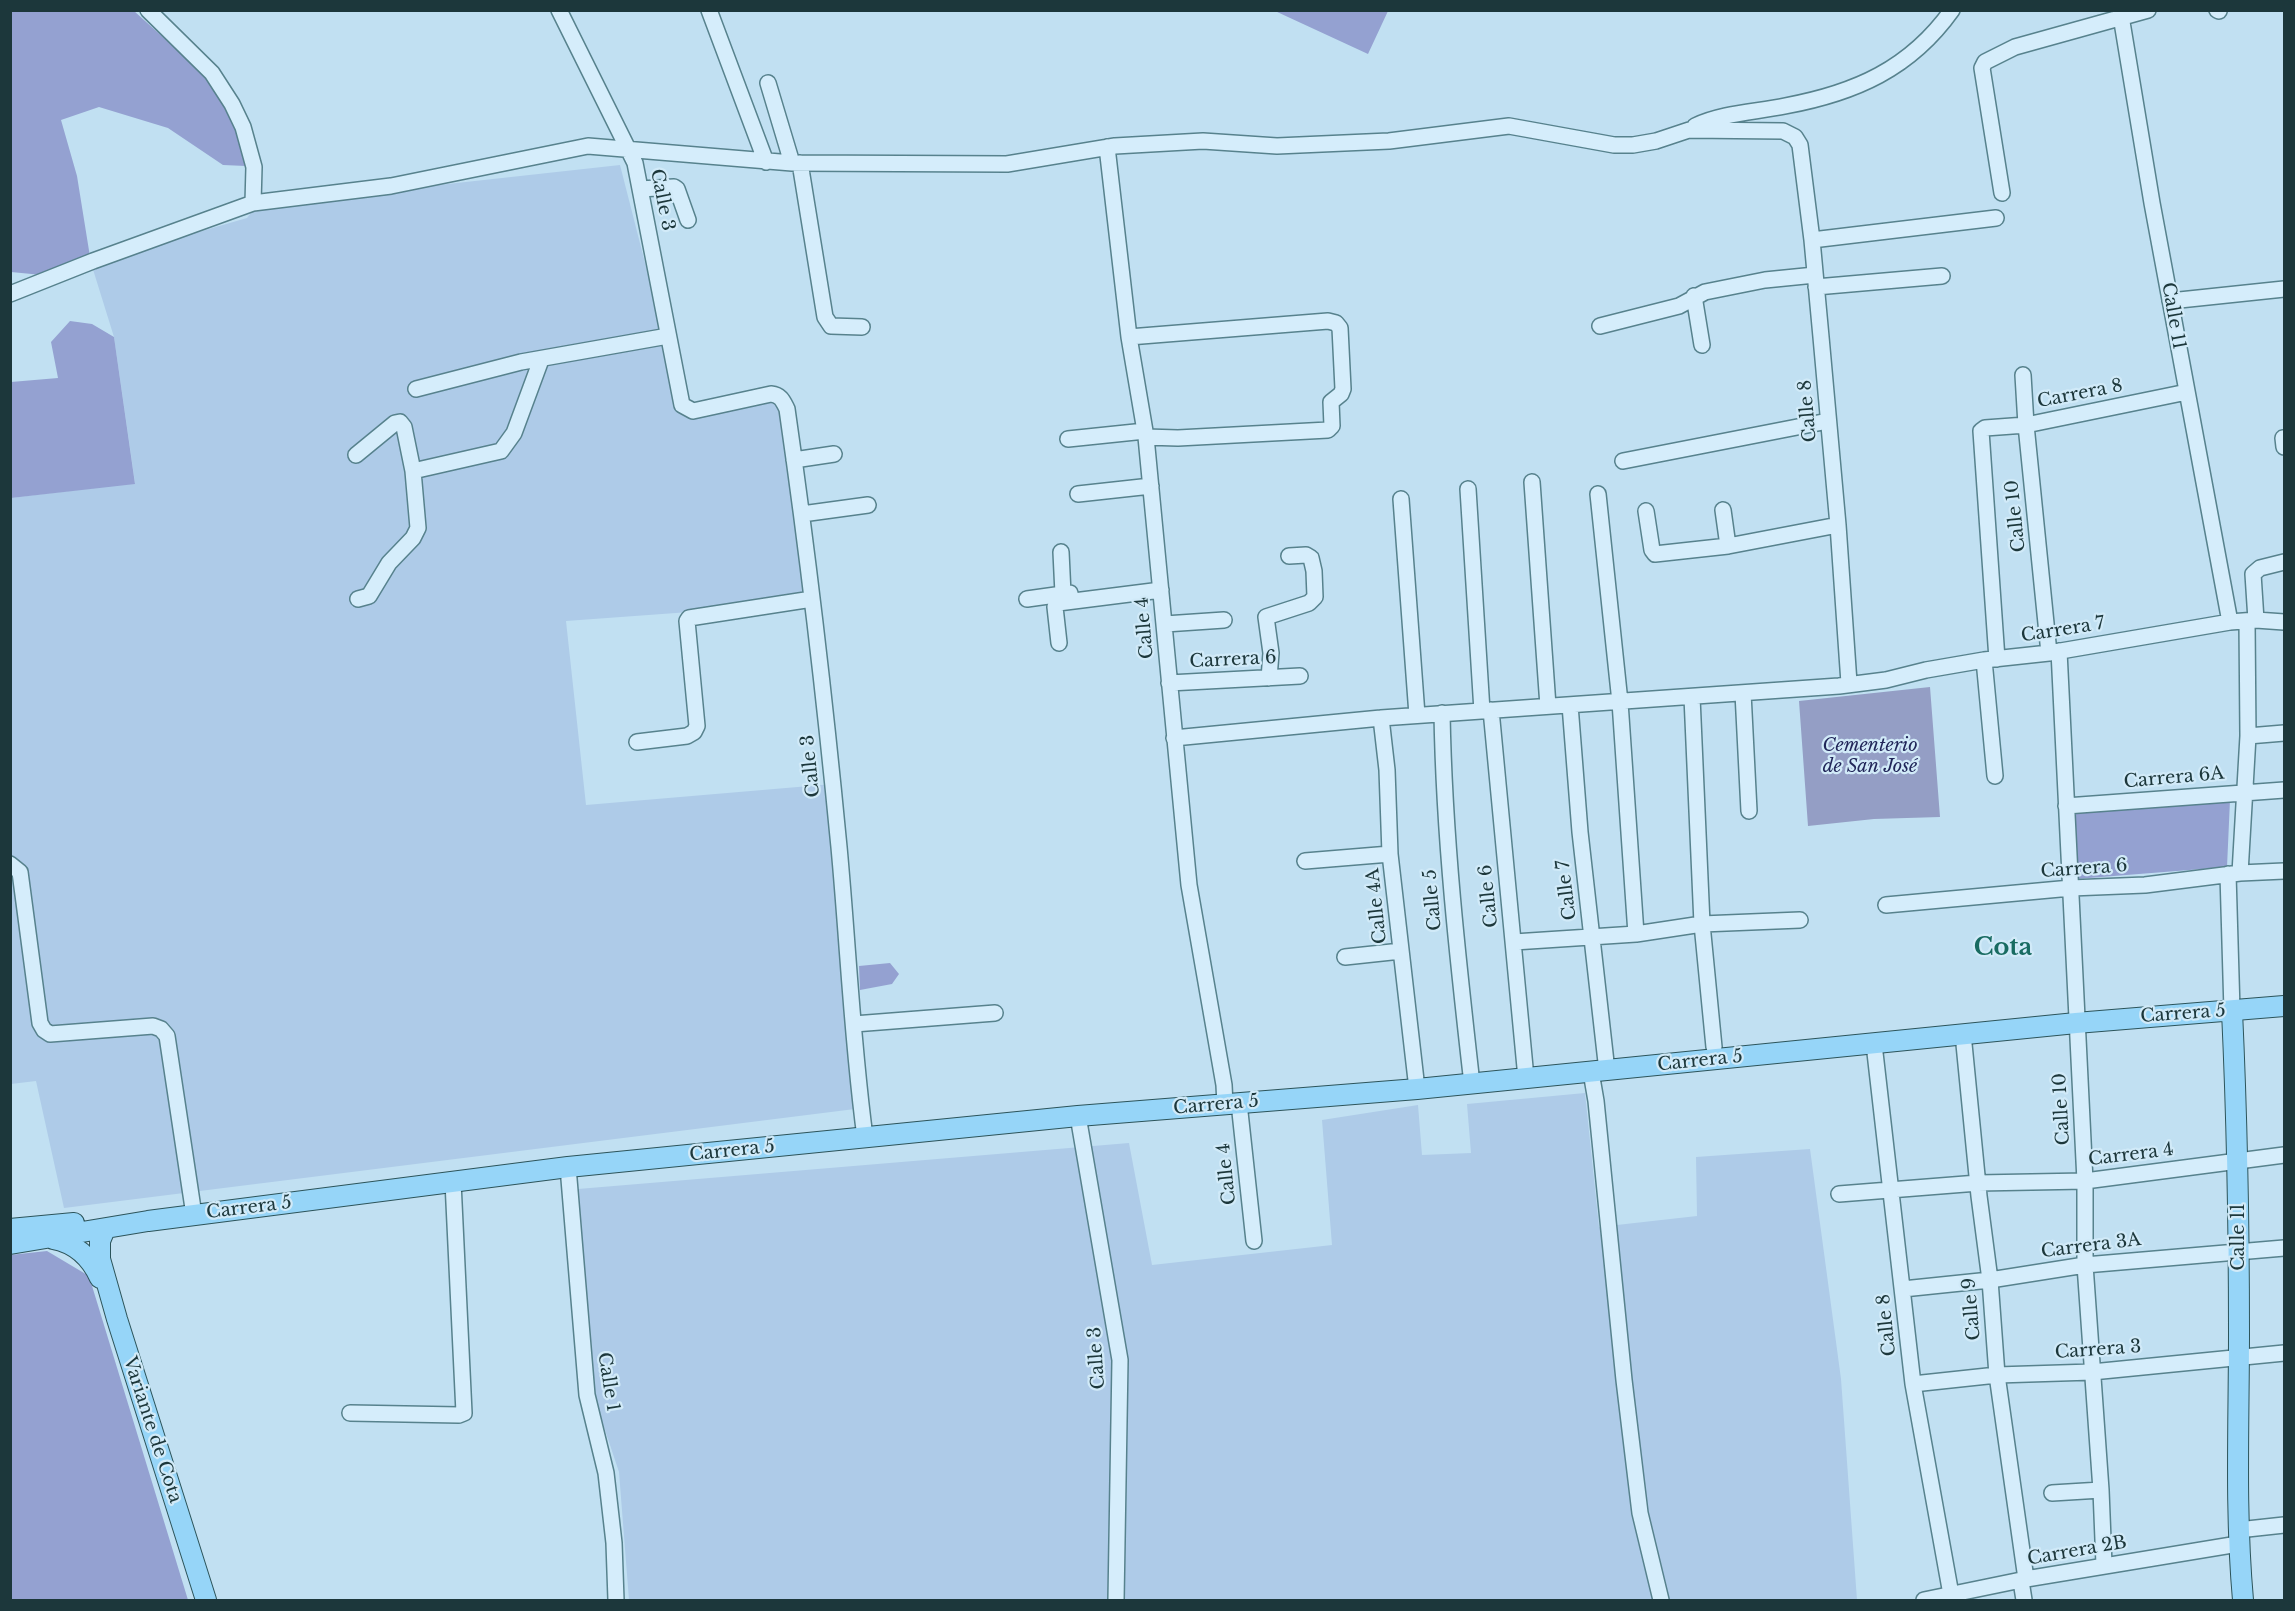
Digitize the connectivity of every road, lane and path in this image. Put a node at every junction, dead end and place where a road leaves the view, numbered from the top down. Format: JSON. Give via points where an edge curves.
{"nodes":[{"id":1,"x":148,"y":10,"type":"edge"},
{"id":2,"x":560,"y":10,"type":"edge"},
{"id":3,"x":709,"y":10,"type":"edge"},
{"id":4,"x":1952,"y":10,"type":"edge"},
{"id":5,"x":2148,"y":10,"type":"edge"},
{"id":6,"x":2120,"y":15,"type":"edge"},
{"id":7,"x":768,"y":82,"type":"dead end"},
{"id":8,"x":1689,"y":130,"type":"junction"},
{"id":9,"x":1107,"y":147,"type":"junction"},
{"id":10,"x":630,"y":151,"type":"junction"},
{"id":11,"x":766,"y":162,"type":"junction"},
{"id":12,"x":796,"y":163,"type":"junction"},
{"id":13,"x":640,"y":189,"type":"junction"},
{"id":14,"x":2002,"y":193,"type":"dead end"},
{"id":15,"x":253,"y":203,"type":"junction"},
{"id":16,"x":1996,"y":218,"type":"dead end"},
{"id":17,"x":688,"y":220,"type":"dead end"},
{"id":18,"x":1812,"y":240,"type":"junction"},
{"id":19,"x":1942,"y":276,"type":"dead end"},
{"id":20,"x":1816,"y":281,"type":"junction"},
{"id":21,"x":2284,"y":289,"type":"edge"},
{"id":22,"x":10,"y":294,"type":"edge"},
{"id":23,"x":1694,"y":296,"type":"junction"},
{"id":24,"x":2170,"y":301,"type":"junction"},
{"id":25,"x":1600,"y":326,"type":"dead end"},
{"id":26,"x":862,"y":327,"type":"dead end"},
{"id":27,"x":668,"y":336,"type":"junction"},
{"id":28,"x":1129,"y":337,"type":"junction"},
{"id":29,"x":1702,"y":345,"type":"dead end"},
{"id":30,"x":541,"y":360,"type":"junction"},
{"id":31,"x":2024,"y":375,"type":"dead end"},
{"id":32,"x":416,"y":388,"type":"dead end"},
{"id":33,"x":2187,"y":392,"type":"junction"},
{"id":34,"x":1828,"y":421,"type":"junction"},
{"id":35,"x":2026,"y":425,"type":"junction"},
{"id":36,"x":1145,"y":434,"type":"junction"},
{"id":37,"x":1068,"y":439,"type":"dead end"},
{"id":38,"x":834,"y":454,"type":"dead end"},
{"id":39,"x":356,"y":455,"type":"dead end"},
{"id":40,"x":794,"y":460,"type":"junction"},
{"id":41,"x":1623,"y":462,"type":"dead end"},
{"id":42,"x":413,"y":471,"type":"junction"},
{"id":43,"x":1532,"y":482,"type":"dead end"},
{"id":44,"x":1151,"y":486,"type":"junction"},
{"id":45,"x":1468,"y":489,"type":"dead end"},
{"id":46,"x":1078,"y":494,"type":"dead end"},
{"id":47,"x":1598,"y":494,"type":"dead end"},
{"id":48,"x":1401,"y":499,"type":"dead end"},
{"id":49,"x":868,"y":505,"type":"dead end"},
{"id":50,"x":1723,"y":510,"type":"dead end"},
{"id":51,"x":1646,"y":511,"type":"dead end"},
{"id":52,"x":802,"y":513,"type":"junction"},
{"id":53,"x":1838,"y":525,"type":"junction"},
{"id":54,"x":1728,"y":546,"type":"junction"},
{"id":55,"x":1061,"y":552,"type":"dead end"},
{"id":56,"x":1289,"y":556,"type":"dead end"},
{"id":57,"x":2284,"y":562,"type":"edge"},
{"id":58,"x":1160,"y":587,"type":"junction"},
{"id":59,"x":1063,"y":594,"type":"junction"},
{"id":60,"x":358,"y":599,"type":"dead end"},
{"id":61,"x":812,"y":599,"type":"junction"},
{"id":62,"x":1027,"y":599,"type":"dead end"},
{"id":63,"x":1224,"y":620,"type":"dead end"},
{"id":64,"x":2252,"y":621,"type":"junction"},
{"id":65,"x":2230,"y":622,"type":"junction"},
{"id":66,"x":2284,"y":622,"type":"edge"},
{"id":67,"x":1165,"y":624,"type":"junction"},
{"id":68,"x":1059,"y":643,"type":"dead end"},
{"id":69,"x":2054,"y":652,"type":"junction"},
{"id":70,"x":1990,"y":659,"type":"junction"},
{"id":71,"x":1300,"y":676,"type":"dead end"},
{"id":72,"x":1269,"y":678,"type":"junction"},
{"id":73,"x":1169,"y":683,"type":"junction"},
{"id":74,"x":1849,"y":683,"type":"junction"},
{"id":75,"x":1743,"y":693,"type":"junction"},
{"id":76,"x":1692,"y":697,"type":"junction"},
{"id":77,"x":1620,"y":702,"type":"junction"},
{"id":78,"x":1570,"y":705,"type":"junction"},
{"id":79,"x":1548,"y":706,"type":"junction"},
{"id":80,"x":1486,"y":710,"type":"junction"},
{"id":81,"x":1442,"y":713,"type":"junction"},
{"id":82,"x":1417,"y":715,"type":"junction"},
{"id":83,"x":1381,"y":718,"type":"junction"},
{"id":84,"x":2284,"y":733,"type":"edge"},
{"id":85,"x":2248,"y":736,"type":"junction"},
{"id":86,"x":1174,"y":738,"type":"junction"},
{"id":87,"x":637,"y":742,"type":"dead end"},
{"id":88,"x":1995,"y":776,"type":"dead end"},
{"id":89,"x":2284,"y":790,"type":"edge"},
{"id":90,"x":2244,"y":792,"type":"junction"},
{"id":91,"x":2066,"y":806,"type":"junction"},
{"id":92,"x":1749,"y":811,"type":"dead end"},
{"id":93,"x":1390,"y":854,"type":"junction"},
{"id":94,"x":1305,"y":861,"type":"dead end"},
{"id":95,"x":10,"y":864,"type":"edge"},
{"id":96,"x":2284,"y":871,"type":"edge"},
{"id":97,"x":2234,"y":873,"type":"junction"},
{"id":98,"x":2071,"y":888,"type":"junction"},
{"id":99,"x":1886,"y":905,"type":"dead end"},
{"id":100,"x":1800,"y":920,"type":"dead end"},
{"id":101,"x":1702,"y":924,"type":"junction"},
{"id":102,"x":1636,"y":934,"type":"junction"},
{"id":103,"x":1592,"y":935,"type":"junction"},
{"id":104,"x":1514,"y":942,"type":"junction"},
{"id":105,"x":1401,"y":951,"type":"junction"},
{"id":106,"x":1345,"y":957,"type":"dead end"},
{"id":107,"x":2284,"y":1005,"type":"edge"},
{"id":108,"x":2232,"y":1011,"type":"junction"},
{"id":109,"x":995,"y":1013,"type":"dead end"},
{"id":110,"x":2076,"y":1023,"type":"junction"},
{"id":111,"x":854,"y":1024,"type":"junction"},
{"id":112,"x":1963,"y":1035,"type":"junction"},
{"id":113,"x":1875,"y":1044,"type":"junction"},
{"id":114,"x":1714,"y":1047,"type":"dead end"},
{"id":115,"x":1599,"y":1071,"type":"junction"},
{"id":116,"x":1526,"y":1078,"type":"junction"},
{"id":117,"x":1472,"y":1084,"type":"junction"},
{"id":118,"x":1417,"y":1089,"type":"junction"},
{"id":119,"x":1232,"y":1104,"type":"junction"},
{"id":120,"x":1078,"y":1116,"type":"junction"},
{"id":121,"x":865,"y":1137,"type":"junction"},
{"id":122,"x":2284,"y":1155,"type":"edge"},
{"id":123,"x":2238,"y":1160,"type":"junction"},
{"id":124,"x":568,"y":1167,"type":"junction"},
{"id":125,"x":2085,"y":1181,"type":"junction"},
{"id":126,"x":453,"y":1182,"type":"junction"},
{"id":127,"x":1978,"y":1183,"type":"junction"},
{"id":128,"x":1892,"y":1189,"type":"junction"},
{"id":129,"x":1839,"y":1194,"type":"dead end"},
{"id":130,"x":194,"y":1215,"type":"junction"},
{"id":131,"x":148,"y":1221,"type":"junction"},
{"id":132,"x":10,"y":1229,"type":"edge"},
{"id":133,"x":105,"y":1229,"type":"junction"},
{"id":134,"x":75,"y":1234,"type":"junction"},
{"id":135,"x":10,"y":1236,"type":"edge"},
{"id":136,"x":51,"y":1239,"type":"junction"},
{"id":137,"x":1254,"y":1240,"type":"dead end"},
{"id":138,"x":10,"y":1244,"type":"edge"},
{"id":139,"x":2284,"y":1248,"type":"edge"},
{"id":140,"x":2239,"y":1250,"type":"junction"},
{"id":141,"x":100,"y":1259,"type":"junction"},
{"id":142,"x":2085,"y":1265,"type":"junction"},
{"id":143,"x":1990,"y":1280,"type":"junction"},
{"id":144,"x":1903,"y":1289,"type":"junction"},
{"id":145,"x":117,"y":1319,"type":"junction"},
{"id":146,"x":2284,"y":1353,"type":"edge"},
{"id":147,"x":2239,"y":1357,"type":"junction"},
{"id":148,"x":2092,"y":1372,"type":"junction"},
{"id":149,"x":1997,"y":1376,"type":"junction"},
{"id":150,"x":1913,"y":1383,"type":"junction"},
{"id":151,"x":350,"y":1413,"type":"dead end"},
{"id":152,"x":2101,"y":1490,"type":"junction"},
{"id":153,"x":2052,"y":1493,"type":"dead end"},
{"id":154,"x":2284,"y":1525,"type":"edge"},
{"id":155,"x":2238,"y":1537,"type":"junction"},
{"id":156,"x":2104,"y":1565,"type":"junction"},
{"id":157,"x":2023,"y":1580,"type":"junction"},
{"id":158,"x":1952,"y":1598,"type":"edge"},
{"id":159,"x":206,"y":1600,"type":"edge"},
{"id":160,"x":616,"y":1600,"type":"edge"},
{"id":161,"x":1116,"y":1600,"type":"edge"},
{"id":162,"x":1661,"y":1600,"type":"edge"},
{"id":163,"x":1924,"y":1600,"type":"edge"},
{"id":164,"x":2024,"y":1600,"type":"edge"},
{"id":165,"x":2243,"y":1600,"type":"edge"}],
"edges":[{"from":1,"to":15,"type":"street","via":[[212,73],[231,104],[243,127],[254,167]]},
{"from":2,"to":10,"type":"street","name":"Calle 3"},
{"from":3,"to":11,"type":"street"},
{"from":4,"to":8,"type":"street","via":[[1919,49],[1869,82],[1787,106],[1721,117]]},
{"from":5,"to":6,"type":"street"},
{"from":6,"to":14,"type":"street","via":[[2015,47],[1983,64]]},
{"from":6,"to":24,"type":"street","name":"Calle 11"},
{"from":7,"to":12,"type":"street"},
{"from":8,"to":9,"type":"street","via":[[1633,146],[1595,143],[1509,126],[1389,141],[1277,146],[1203,141]]},
{"from":8,"to":18,"type":"street","name":"Calle 8","via":[[1783,131],[1795,137],[1800,146]]},
{"from":9,"to":12,"type":"street","via":[[1007,164]]},
{"from":9,"to":28,"type":"street","name":"Calle 4"},
{"from":10,"to":11,"type":"street"},
{"from":10,"to":13,"type":"street","name":"Calle 3"},
{"from":10,"to":15,"type":"street","via":[[588,146],[391,186]]},
{"from":11,"to":12,"type":"street"},
{"from":12,"to":26,"type":"street","via":[[825,317],[831,326]]},
{"from":13,"to":17,"type":"street","via":[[674,187]]},
{"from":13,"to":27,"type":"street","name":"Calle 3"},
{"from":15,"to":22,"type":"street"},
{"from":16,"to":18,"type":"street"},
{"from":18,"to":20,"type":"street","name":"Calle 8"},
{"from":19,"to":20,"type":"street"},
{"from":20,"to":23,"type":"street","via":[[1765,280]]},
{"from":20,"to":34,"type":"street","name":"Calle 8"},
{"from":21,"to":24,"type":"street"},
{"from":23,"to":25,"type":"street","via":[[1679,306]]},
{"from":23,"to":29,"type":"street"},
{"from":24,"to":33,"type":"street","name":"Calle 11"},
{"from":27,"to":30,"type":"street"},
{"from":27,"to":40,"type":"street","name":"Calle 3","via":[[682,405],[693,411],[777,395],[787,409]]},
{"from":28,"to":36,"type":"street","name":"Calle 4"},
{"from":28,"to":36,"type":"street","via":[[1328,321],[1340,328],[1343,388],[1331,402],[1332,426],[1328,430],[1190,437]]},
{"from":30,"to":32,"type":"street"},
{"from":30,"to":42,"type":"street","via":[[514,433],[501,451]]},
{"from":31,"to":35,"type":"street","name":"Calle 10"},
{"from":33,"to":35,"type":"street","name":"Carrera 8"},
{"from":33,"to":65,"type":"street","name":"Calle 11"},
{"from":34,"to":41,"type":"street"},
{"from":34,"to":53,"type":"street","name":"Calle 8"},
{"from":35,"to":69,"type":"street","name":"Calle 10"},
{"from":35,"to":70,"type":"street","name":"Carrera 8","via":[[1981,431]]},
{"from":36,"to":37,"type":"street"},
{"from":36,"to":44,"type":"street","name":"Calle 4"},
{"from":38,"to":40,"type":"street"},
{"from":39,"to":42,"type":"street","via":[[400,422]]},
{"from":40,"to":52,"type":"street","name":"Calle 3"},
{"from":42,"to":60,"type":"street","via":[[418,528],[389,563],[369,596]]},
{"from":43,"to":79,"type":"street"},
{"from":44,"to":46,"type":"street"},
{"from":44,"to":58,"type":"street","name":"Calle 4"},
{"from":45,"to":80,"type":"street","name":"Calle 6"},
{"from":47,"to":77,"type":"street"},
{"from":48,"to":82,"type":"street"},
{"from":49,"to":52,"type":"street"},
{"from":50,"to":54,"type":"street"},
{"from":51,"to":54,"type":"street","via":[[1654,554]]},
{"from":52,"to":61,"type":"street","name":"Calle 3"},
{"from":53,"to":54,"type":"street"},
{"from":53,"to":74,"type":"street","name":"Calle 8"},
{"from":55,"to":59,"type":"street"},
{"from":56,"to":72,"type":"street","via":[[1311,558],[1315,597],[1309,603],[1266,617],[1271,652]]},
{"from":57,"to":64,"type":"street","name":"Calle 11","via":[[2260,568],[2253,574]]},
{"from":58,"to":59,"type":"street"},
{"from":58,"to":67,"type":"street","name":"Calle 4"},
{"from":58,"to":68,"type":"street","via":[[1058,603],[1055,607]]},
{"from":59,"to":62,"type":"street"},
{"from":61,"to":87,"type":"street","via":[[690,617],[687,621],[697,726],[687,736]]},
{"from":61,"to":111,"type":"street","name":"Calle 3"},
{"from":63,"to":67,"type":"street"},
{"from":64,"to":65,"type":"street","name":"Carrera 7"},
{"from":64,"to":66,"type":"street","name":"Carrera 7"},
{"from":64,"to":85,"type":"street","name":"Calle 11"},
{"from":65,"to":69,"type":"street","name":"Carrera 7"},
{"from":67,"to":73,"type":"street","name":"Calle 4"},
{"from":69,"to":70,"type":"street","name":"Carrera 7"},
{"from":69,"to":91,"type":"street","name":"Calle 10"},
{"from":70,"to":74,"type":"street","name":"Carrera 7","via":[[1886,680]]},
{"from":70,"to":88,"type":"street"},
{"from":71,"to":72,"type":"street","name":"Carrera 6"},
{"from":72,"to":73,"type":"street","name":"Carrera 6"},
{"from":73,"to":86,"type":"street","name":"Calle 4"},
{"from":74,"to":75,"type":"street","name":"Carrera 7"},
{"from":75,"to":76,"type":"street","name":"Carrera 7"},
{"from":75,"to":92,"type":"street"},
{"from":76,"to":77,"type":"street","name":"Carrera 7"},
{"from":76,"to":101,"type":"street"},
{"from":77,"to":78,"type":"street","name":"Carrera 7"},
{"from":77,"to":102,"type":"street"},
{"from":78,"to":79,"type":"street","name":"Carrera 7"},
{"from":78,"to":103,"type":"street","name":"Calle 7"},
{"from":79,"to":80,"type":"street","name":"Carrera 7"},
{"from":80,"to":81,"type":"street","name":"Carrera 7"},
{"from":80,"to":104,"type":"street","name":"Calle 6"},
{"from":81,"to":82,"type":"street","name":"Carrera 7"},
{"from":81,"to":117,"type":"street","name":"Calle 5","via":[[1445,802]]},
{"from":82,"to":83,"type":"street","name":"Carrera 7"},
{"from":83,"to":86,"type":"street","name":"Carrera 7"},
{"from":83,"to":93,"type":"street","name":"Calle 4A"},
{"from":84,"to":85,"type":"street"},
{"from":85,"to":90,"type":"street","name":"Calle 11"},
{"from":86,"to":119,"type":"street","name":"Calle 4","via":[[1189,885],[1224,1085]]},
{"from":89,"to":90,"type":"street","name":"Carrera 6A"},
{"from":90,"to":91,"type":"street","name":"Carrera 6A"},
{"from":90,"to":97,"type":"street","name":"Calle 11"},
{"from":91,"to":98,"type":"street","name":"Calle 10"},
{"from":93,"to":94,"type":"street"},
{"from":93,"to":105,"type":"street","name":"Calle 4A"},
{"from":95,"to":130,"type":"street","via":[[20,872],[44,1030],[50,1034],[153,1026],[167,1036]]},
{"from":96,"to":97,"type":"street","name":"Carrera 6"},
{"from":97,"to":98,"type":"street","name":"Carrera 6","via":[[2145,885]]},
{"from":97,"to":108,"type":"street","name":"Calle 11"},
{"from":98,"to":99,"type":"street","name":"Carrera 6"},
{"from":98,"to":110,"type":"street","name":"Calle 10"},
{"from":100,"to":101,"type":"street"},
{"from":101,"to":102,"type":"street"},
{"from":101,"to":114,"type":"street"},
{"from":102,"to":103,"type":"street"},
{"from":103,"to":104,"type":"street"},
{"from":103,"to":115,"type":"street","name":"Calle 7"},
{"from":104,"to":116,"type":"street","name":"Calle 6"},
{"from":105,"to":106,"type":"street"},
{"from":105,"to":118,"type":"street","name":"Calle 4A"},
{"from":107,"to":108,"type":"main road","name":"Carrera 5"},
{"from":108,"to":110,"type":"main road","name":"Carrera 5"},
{"from":108,"to":123,"type":"main road","name":"Calle 11"},
{"from":109,"to":111,"type":"street"},
{"from":110,"to":112,"type":"main road","name":"Carrera 5"},
{"from":110,"to":125,"type":"street","name":"Calle 10"},
{"from":111,"to":121,"type":"street","name":"Calle 3"},
{"from":112,"to":113,"type":"main road","name":"Carrera 5"},
{"from":112,"to":127,"type":"street","name":"Calle 9"},
{"from":113,"to":115,"type":"main road","name":"Carrera 5"},
{"from":113,"to":128,"type":"street","name":"Calle 8"},
{"from":115,"to":116,"type":"main road","name":"Carrera 5"},
{"from":115,"to":162,"type":"street","name":"Calle 7","via":[[1596,1101],[1624,1380],[1640,1513]]},
{"from":116,"to":117,"type":"main road","name":"Carrera 5"},
{"from":117,"to":118,"type":"main road","name":"Carrera 5"},
{"from":118,"to":119,"type":"main road","name":"Carrera 5"},
{"from":119,"to":120,"type":"main road","name":"Carrera 5"},
{"from":119,"to":137,"type":"street","name":"Calle 4"},
{"from":120,"to":121,"type":"main road","name":"Carrera 5"},
{"from":120,"to":161,"type":"street","name":"Calle 3","via":[[1120,1360]]},
{"from":121,"to":124,"type":"main road","name":"Carrera 5"},
{"from":122,"to":123,"type":"street","name":"Carrera 4"},
{"from":123,"to":125,"type":"street","name":"Carrera 4"},
{"from":123,"to":140,"type":"main road","name":"Calle 11"},
{"from":124,"to":126,"type":"main road","name":"Carrera 5"},
{"from":124,"to":160,"type":"street","name":"Calle 1","via":[[587,1395],[606,1473]]},
{"from":125,"to":127,"type":"street","name":"Carrera 4"},
{"from":125,"to":142,"type":"street","name":"Calle 10"},
{"from":126,"to":130,"type":"main road","name":"Carrera 5"},
{"from":126,"to":151,"type":"street","via":[[464,1413]]},
{"from":127,"to":128,"type":"street","name":"Carrera 4"},
{"from":127,"to":143,"type":"street","name":"Calle 9"},
{"from":128,"to":129,"type":"street","name":"Carrera 4"},
{"from":128,"to":144,"type":"street","name":"Calle 8"},
{"from":130,"to":131,"type":"main road","name":"Carrera 5"},
{"from":131,"to":132,"type":"main road","name":"Carrera 5"},
{"from":131,"to":133,"type":"main road","name":"Carrera 5"},
{"from":133,"to":134,"type":"main road","name":"Carrera 5"},
{"from":133,"to":141,"type":"main road"},
{"from":134,"to":135,"type":"main road"},
{"from":134,"to":136,"type":"main road","name":"Carrera 5"},
{"from":134,"to":141,"type":"main road"},
{"from":136,"to":138,"type":"main road","name":"Carrera 5"},
{"from":136,"to":145,"type":"main road","via":[[84,1254],[98,1273]]},
{"from":139,"to":140,"type":"street","name":"Carrera 3A"},
{"from":140,"to":142,"type":"street","name":"Carrera 3A"},
{"from":140,"to":147,"type":"main road","name":"Calle 11"},
{"from":141,"to":145,"type":"main road","name":"Variante de Cota"},
{"from":142,"to":143,"type":"street","name":"Carrera 3A"},
{"from":142,"to":148,"type":"street","name":"Calle 10"},
{"from":143,"to":144,"type":"street","name":"Carrera 3A"},
{"from":143,"to":149,"type":"street","name":"Calle 9"},
{"from":144,"to":150,"type":"street","name":"Calle 8"},
{"from":145,"to":159,"type":"main road","name":"Variante de Cota"},
{"from":146,"to":147,"type":"street","name":"Carrera 3"},
{"from":147,"to":148,"type":"street","name":"Carrera 3"},
{"from":147,"to":155,"type":"main road","name":"Calle 11"},
{"from":148,"to":149,"type":"street","name":"Carrera 3"},
{"from":148,"to":152,"type":"street","name":"Calle 10"},
{"from":149,"to":150,"type":"street","name":"Carrera 3"},
{"from":149,"to":157,"type":"street","name":"Calle 9"},
{"from":150,"to":158,"type":"street","name":"Calle 8"},
{"from":152,"to":153,"type":"street"},
{"from":152,"to":156,"type":"street","name":"Calle 10"},
{"from":154,"to":155,"type":"street","name":"Carrera 2B"},
{"from":155,"to":156,"type":"street","name":"Carrera 2B"},
{"from":155,"to":165,"type":"main road","name":"Calle 11"},
{"from":156,"to":157,"type":"street","name":"Carrera 2B"},
{"from":157,"to":158,"type":"street","name":"Carrera 2B"},
{"from":157,"to":164,"type":"street","name":"Calle 9"},
{"from":158,"to":163,"type":"street","name":"Carrera 2B"}]}
